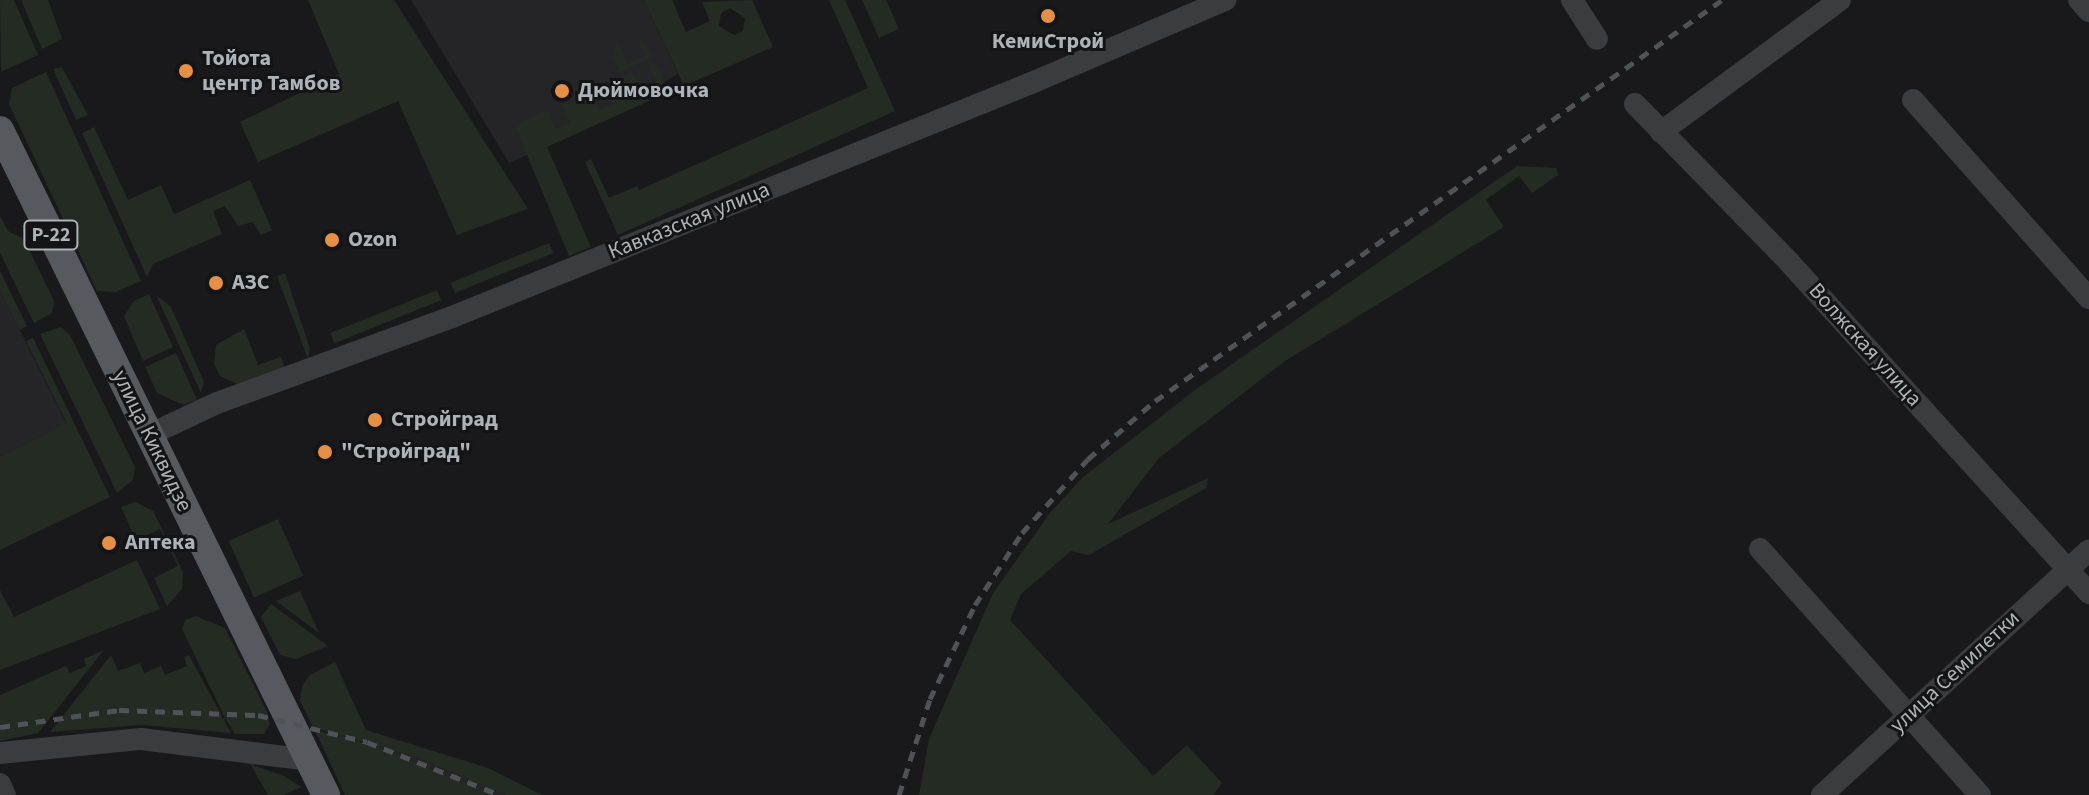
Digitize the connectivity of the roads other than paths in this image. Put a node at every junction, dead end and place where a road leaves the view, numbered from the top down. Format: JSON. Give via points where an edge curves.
{"nodes":[{"id":1,"x":1225,"y":0,"type":"edge"},
{"id":2,"x":1572,"y":0,"type":"edge"},
{"id":3,"x":1840,"y":0,"type":"edge"},
{"id":4,"x":2079,"y":0,"type":"edge"},
{"id":5,"x":2089,"y":11,"type":"edge"},
{"id":6,"x":1597,"y":39,"type":"dead end"},
{"id":7,"x":1913,"y":100,"type":"dead end"},
{"id":8,"x":1635,"y":104,"type":"dead end"},
{"id":9,"x":0,"y":130,"type":"edge"},
{"id":10,"x":1661,"y":132,"type":"junction"},
{"id":11,"x":2089,"y":298,"type":"edge"},
{"id":12,"x":149,"y":435,"type":"junction"},
{"id":13,"x":1760,"y":549,"type":"dead end"},
{"id":14,"x":2089,"y":550,"type":"edge"},
{"id":15,"x":2067,"y":569,"type":"junction"},
{"id":16,"x":2089,"y":593,"type":"edge"},
{"id":17,"x":1909,"y":716,"type":"junction"},
{"id":18,"x":0,"y":753,"type":"edge"},
{"id":19,"x":309,"y":760,"type":"junction"},
{"id":20,"x":0,"y":784,"type":"edge"},
{"id":21,"x":5,"y":795,"type":"edge"},
{"id":22,"x":326,"y":795,"type":"edge"},
{"id":23,"x":1822,"y":795,"type":"edge"},
{"id":24,"x":1980,"y":795,"type":"edge"}],
"edges":[{"from":1,"to":12,"type":"street","name":"Кавказская улица","via":[[1015,90],[452,317],[217,403]]},
{"from":2,"to":6,"type":"street"},
{"from":3,"to":10,"type":"street"},
{"from":4,"to":5,"type":"street"},
{"from":7,"to":11,"type":"street"},
{"from":8,"to":10,"type":"street","name":"Волжская улица"},
{"from":9,"to":12,"type":"main road","name":"улица Киквидзе","number":"Р-22"},
{"from":10,"to":15,"type":"street","name":"Волжская улица","via":[[1811,285]]},
{"from":12,"to":19,"type":"main road","name":"улица Киквидзе","number":"Р-22"},
{"from":13,"to":17,"type":"street"},
{"from":14,"to":15,"type":"street","name":"улица Семилетки"},
{"from":15,"to":16,"type":"street","name":"Волжская улица"},
{"from":15,"to":17,"type":"street","name":"улица Семилетки"},
{"from":17,"to":23,"type":"street","name":"улица Семилетки"},
{"from":17,"to":24,"type":"street"},
{"from":18,"to":19,"type":"street","via":[[141,739]]},
{"from":19,"to":22,"type":"main road","name":"улица Киквидзе","number":"Р-22"},
{"from":20,"to":21,"type":"street"}]}
